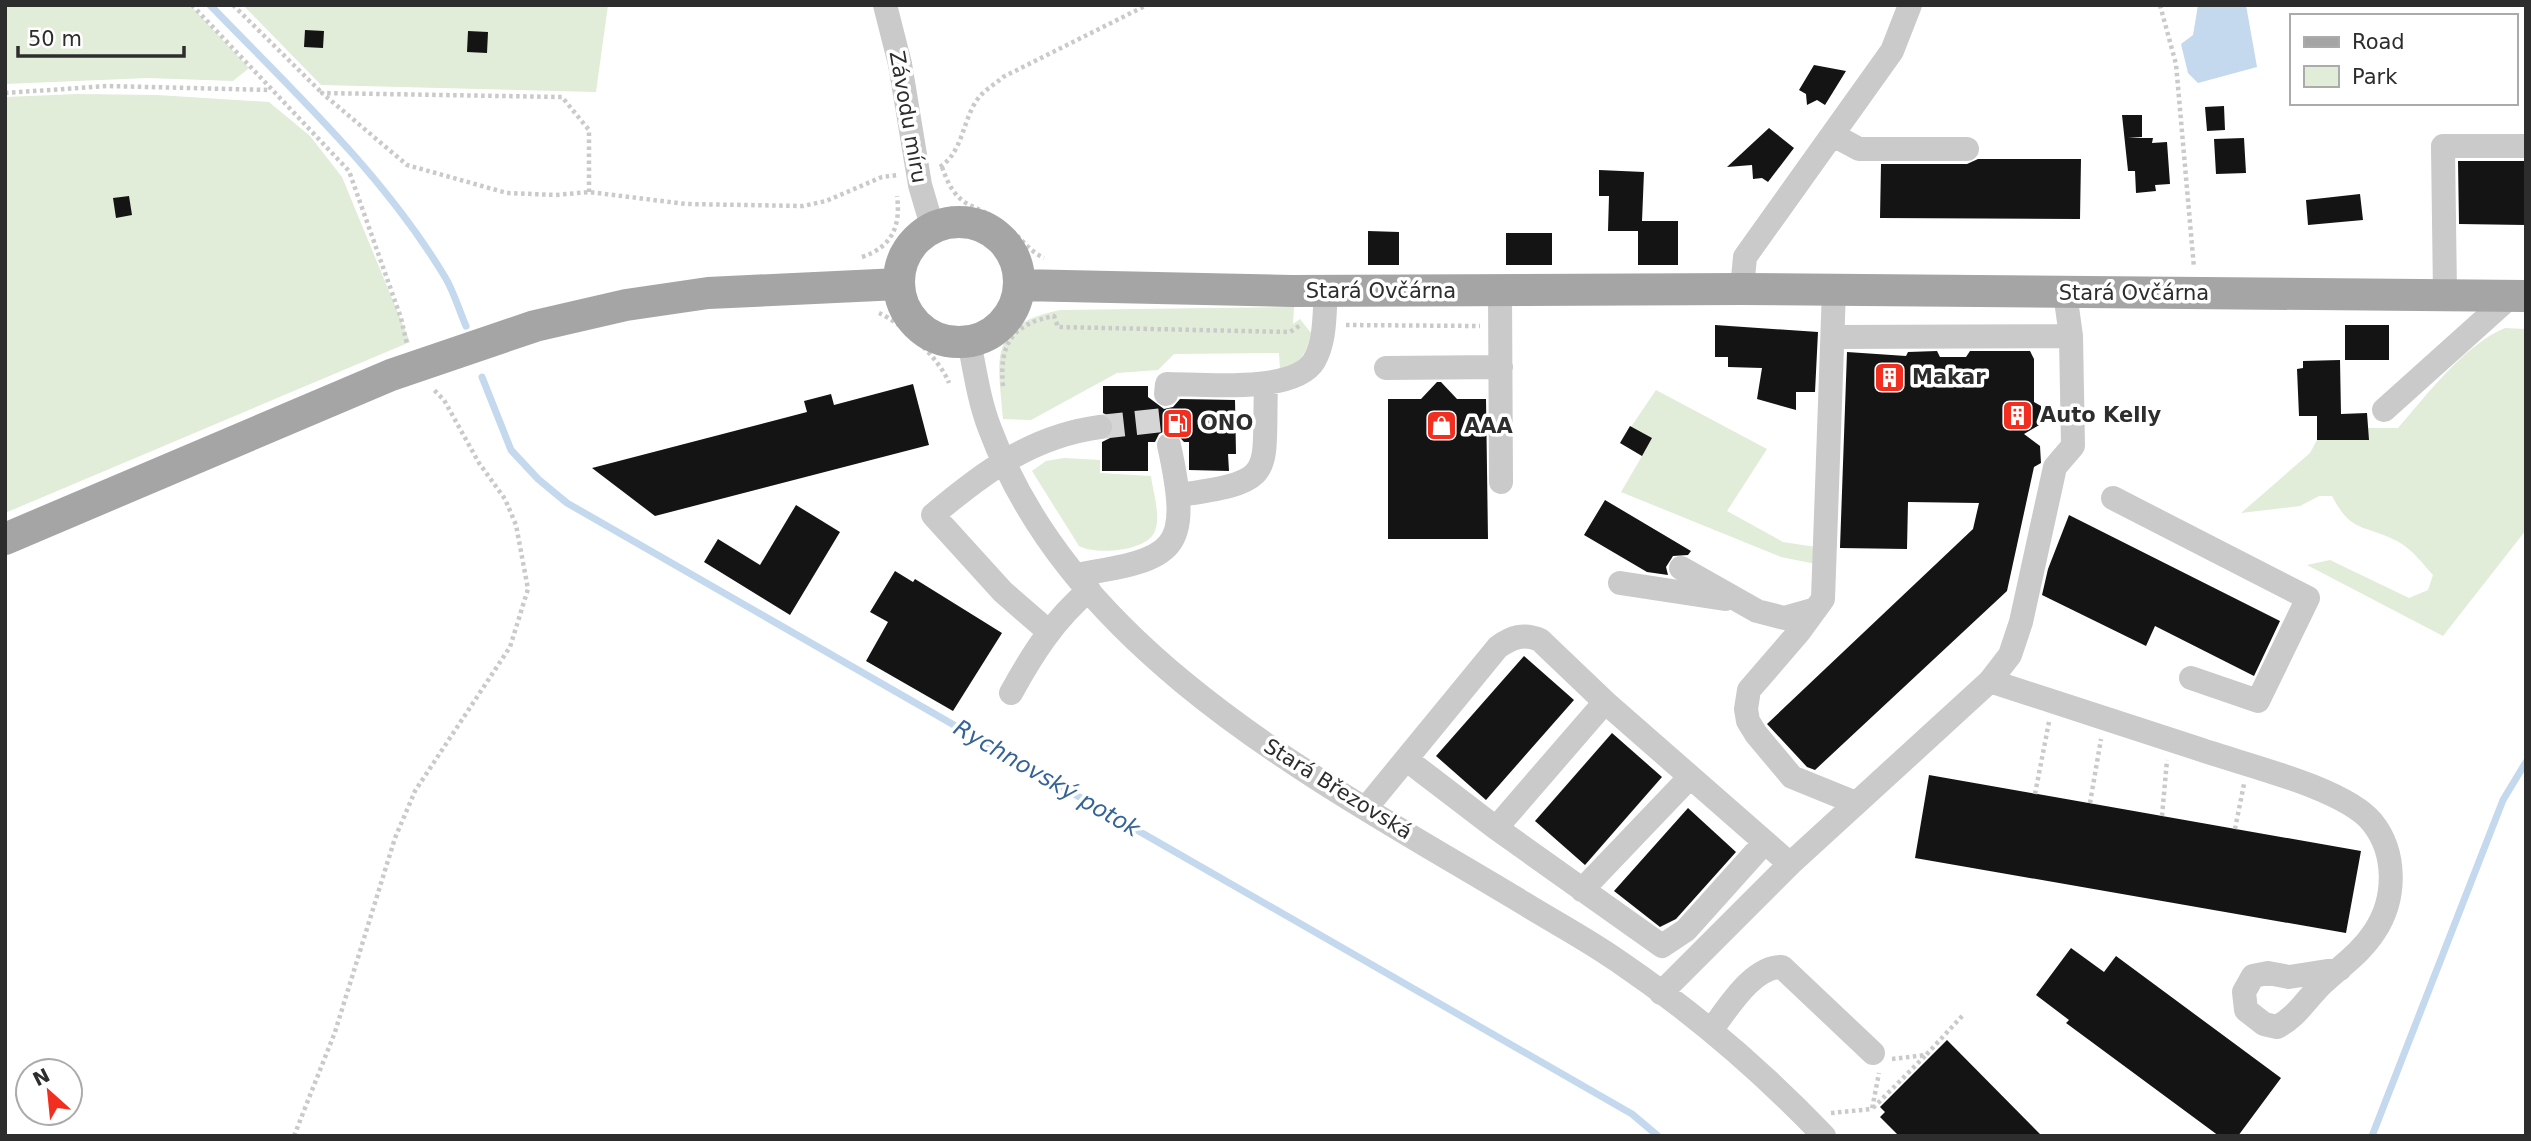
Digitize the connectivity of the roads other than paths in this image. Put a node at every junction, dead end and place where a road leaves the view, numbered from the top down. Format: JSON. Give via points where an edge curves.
{"nodes":[{"id":1,"x":885,"y":5,"type":"edge"},
{"id":2,"x":1910,"y":5,"type":"edge"},
{"id":3,"x":1833,"y":135,"type":"junction"},
{"id":4,"x":2526,"y":146,"type":"edge"},
{"id":5,"x":1967,"y":149,"type":"dead end"},
{"id":6,"x":933,"y":229,"type":"junction"},
{"id":7,"x":899,"y":284,"type":"junction"},
{"id":8,"x":1019,"y":285,"type":"junction"},
{"id":9,"x":1742,"y":289,"type":"junction"},
{"id":10,"x":1834,"y":290,"type":"junction"},
{"id":11,"x":1326,"y":291,"type":"junction"},
{"id":12,"x":1500,"y":292,"type":"junction"},
{"id":13,"x":2065,"y":293,"type":"junction"},
{"id":14,"x":2445,"y":294,"type":"junction"},
{"id":15,"x":2519,"y":296,"type":"edge"},
{"id":16,"x":2071,"y":336,"type":"junction"},
{"id":17,"x":1834,"y":337,"type":"junction"},
{"id":18,"x":970,"y":341,"type":"junction"},
{"id":19,"x":1501,"y":367,"type":"junction"},
{"id":20,"x":1386,"y":368,"type":"dead end"},
{"id":21,"x":1266,"y":384,"type":"junction"},
{"id":22,"x":1166,"y":394,"type":"tunnel mouth"},
{"id":23,"x":2384,"y":410,"type":"dead end"},
{"id":24,"x":1100,"y":427,"type":"tunnel mouth"},
{"id":25,"x":1168,"y":445,"type":"dead end"},
{"id":26,"x":1004,"y":460,"type":"junction"},
{"id":27,"x":1501,"y":482,"type":"dead end"},
{"id":28,"x":1180,"y":495,"type":"junction"},
{"id":29,"x":2113,"y":498,"type":"dead end"},
{"id":30,"x":5,"y":539,"type":"edge"},
{"id":31,"x":1681,"y":568,"type":"dead end"},
{"id":32,"x":1082,"y":582,"type":"junction"},
{"id":33,"x":1620,"y":583,"type":"dead end"},
{"id":34,"x":1740,"y":601,"type":"junction"},
{"id":35,"x":1816,"y":609,"type":"junction"},
{"id":36,"x":1048,"y":631,"type":"junction"},
{"id":37,"x":2191,"y":678,"type":"dead end"},
{"id":38,"x":1990,"y":681,"type":"junction"},
{"id":39,"x":1011,"y":693,"type":"dead end"},
{"id":40,"x":1605,"y":702,"type":"junction"},
{"id":41,"x":1407,"y":760,"type":"junction"},
{"id":42,"x":1690,"y":777,"type":"junction"},
{"id":43,"x":1856,"y":803,"type":"junction"},
{"id":44,"x":1366,"y":808,"type":"junction"},
{"id":45,"x":1496,"y":828,"type":"junction"},
{"id":46,"x":1765,"y":842,"type":"junction"},
{"id":47,"x":1790,"y":864,"type":"junction"},
{"id":48,"x":1582,"y":890,"type":"junction"},
{"id":49,"x":2340,"y":969,"type":"dead end"},
{"id":50,"x":1661,"y":993,"type":"junction"},
{"id":51,"x":1712,"y":1028,"type":"junction"},
{"id":52,"x":1873,"y":1053,"type":"dead end"},
{"id":53,"x":1817,"y":1129,"type":"edge"}],
"edges":[{"from":1,"to":6,"type":"street","name":"Závodu míru"},
{"from":2,"to":3,"type":"street","via":[[1892,51]]},
{"from":3,"to":5,"type":"street","via":[[1859,149]]},
{"from":3,"to":9,"type":"street","via":[[1745,257]]},
{"from":4,"to":14,"type":"street","via":[[2443,146]]},
{"from":6,"to":7,"type":"main road","via":[[910,249]]},
{"from":6,"to":8,"type":"main road","via":[[965,223],[995,234],[1012,254]]},
{"from":7,"to":18,"type":"main road","via":[[905,309],[921,329],[944,340]]},
{"from":7,"to":30,"type":"main road","via":[[734,291],[626,305],[504,335]]},
{"from":8,"to":11,"type":"main road","name":"Stará Ovčárna"},
{"from":8,"to":18,"type":"main road","via":[[1006,320]]},
{"from":9,"to":10,"type":"main road","name":"Stará Ovčárna"},
{"from":9,"to":12,"type":"main road","name":"Stará Ovčárna"},
{"from":10,"to":13,"type":"main road","name":"Stará Ovčárna"},
{"from":10,"to":17,"type":"street"},
{"from":11,"to":12,"type":"main road","name":"Stará Ovčárna"},
{"from":11,"to":21,"type":"street","via":[[1322,340],[1313,363]]},
{"from":12,"to":19,"type":"street"},
{"from":13,"to":14,"type":"main road","name":"Stará Ovčárna"},
{"from":13,"to":16,"type":"street"},
{"from":14,"to":15,"type":"main road","name":"Stará Ovčárna"},
{"from":15,"to":23,"type":"street"},
{"from":16,"to":17,"type":"street"},
{"from":16,"to":38,"type":"street","via":[[2073,446],[2055,467],[2010,655]]},
{"from":17,"to":35,"type":"street","via":[[1823,599]]},
{"from":18,"to":26,"type":"street","name":"Stará Březovská","via":[[983,407]]},
{"from":19,"to":20,"type":"street"},
{"from":19,"to":27,"type":"street"},
{"from":21,"to":22,"type":"street","via":[[1167,384]]},
{"from":21,"to":28,"type":"street","via":[[1263,460],[1255,477],[1236,487]]},
{"from":24,"to":26,"type":"street","via":[[1047,439]]},
{"from":25,"to":28,"type":"street"},
{"from":26,"to":32,"type":"street","name":"Stará Březovská","via":[[1038,523]]},
{"from":26,"to":36,"type":"street","via":[[933,515],[1003,592]]},
{"from":28,"to":32,"type":"street","via":[[1177,529],[1159,555]]},
{"from":29,"to":37,"type":"street","via":[[2308,598],[2258,701]]},
{"from":31,"to":34,"type":"street"},
{"from":32,"to":36,"type":"street"},
{"from":32,"to":44,"type":"street","name":"Stará Březovská","via":[[1133,639],[1242,727]]},
{"from":33,"to":34,"type":"street"},
{"from":34,"to":35,"type":"street","via":[[1784,618]]},
{"from":35,"to":43,"type":"street","via":[[1749,690],[1748,722],[1792,777]]},
{"from":36,"to":39,"type":"street"},
{"from":38,"to":43,"type":"street"},
{"from":38,"to":49,"type":"street","via":[[2314,787],[2371,821],[2391,863],[2384,919],[2365,947]]},
{"from":40,"to":41,"type":"street","via":[[1539,640],[1530,636],[1509,639]]},
{"from":40,"to":42,"type":"street"},
{"from":40,"to":45,"type":"street"},
{"from":41,"to":44,"type":"street"},
{"from":41,"to":45,"type":"street"},
{"from":42,"to":46,"type":"street"},
{"from":42,"to":48,"type":"street"},
{"from":43,"to":47,"type":"street"},
{"from":44,"to":50,"type":"street","name":"Stará Březovská","via":[[1618,960]]},
{"from":45,"to":48,"type":"street"},
{"from":46,"to":47,"type":"street"},
{"from":46,"to":48,"type":"street","via":[[1686,930],[1662,946]]},
{"from":47,"to":50,"type":"street"},
{"from":50,"to":51,"type":"street","name":"Stará Březovská"},
{"from":51,"to":52,"type":"street","via":[[1759,975],[1771,967],[1782,967]]},
{"from":51,"to":53,"type":"street","name":"Stará Březovská"}]}
